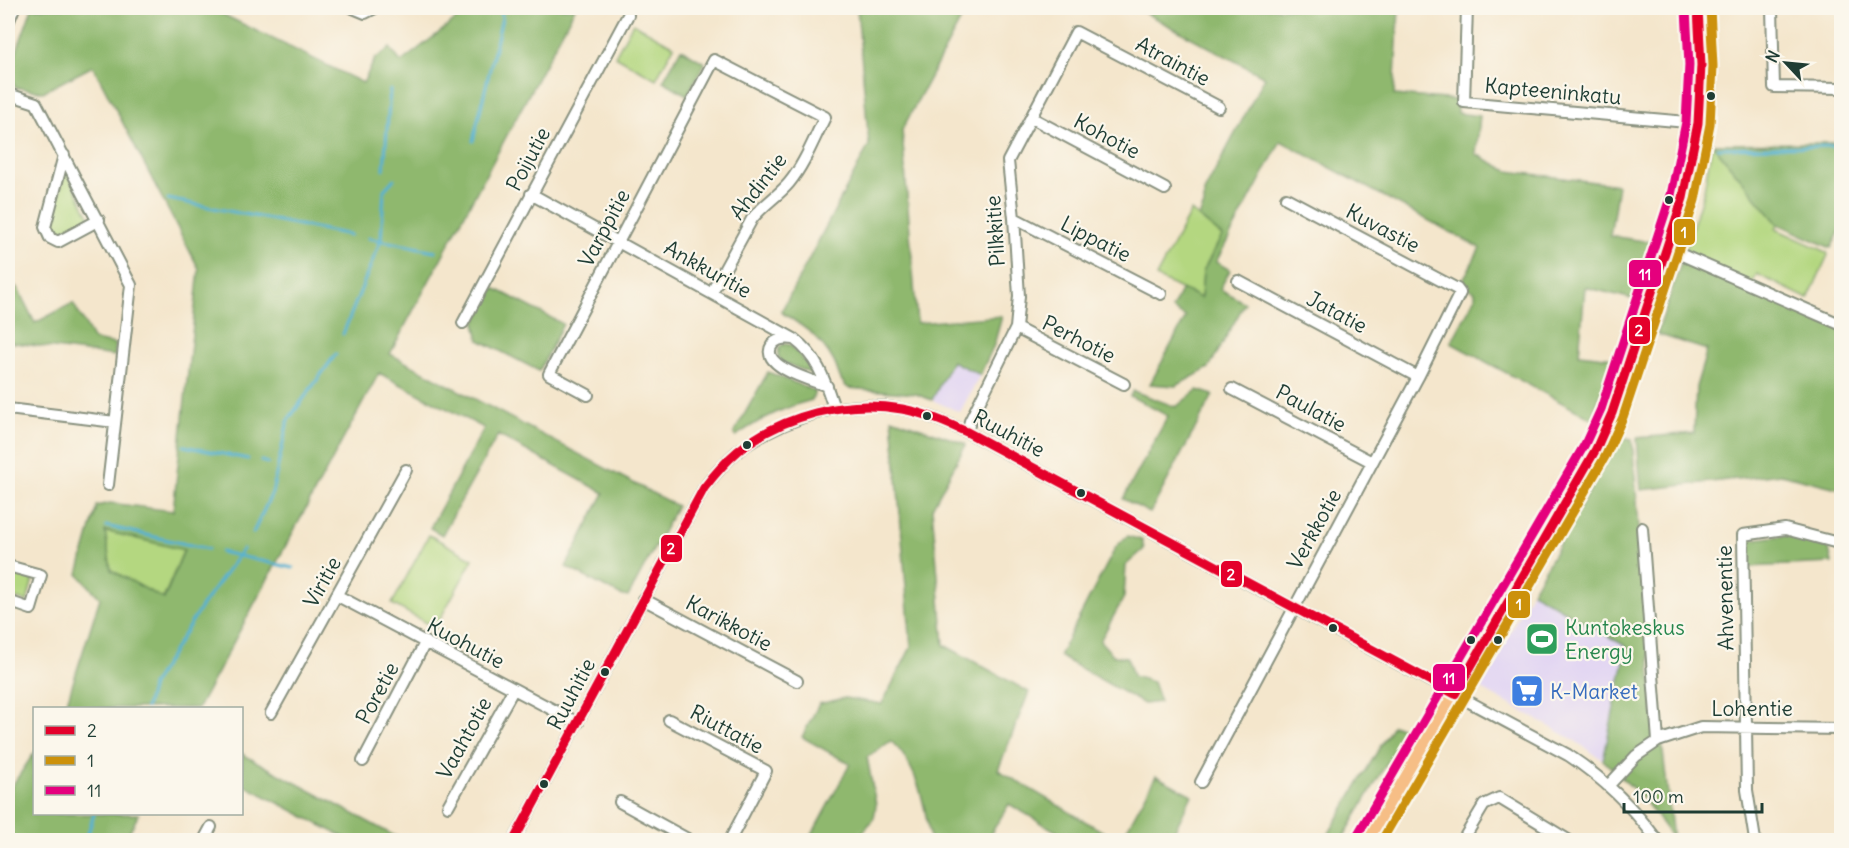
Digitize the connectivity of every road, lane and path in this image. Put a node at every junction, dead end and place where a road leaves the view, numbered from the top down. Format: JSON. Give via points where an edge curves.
{"nodes":[{"id":1,"x":14,"y":8,"type":"edge"},
{"id":2,"x":354,"y":8,"type":"edge"},
{"id":3,"x":375,"y":8,"type":"edge"},
{"id":4,"x":1467,"y":8,"type":"edge"},
{"id":5,"x":1698,"y":8,"type":"edge"},
{"id":6,"x":1772,"y":8,"type":"edge"},
{"id":7,"x":628,"y":15,"type":"dead end"},
{"id":8,"x":8,"y":23,"type":"edge"},
{"id":9,"x":1076,"y":32,"type":"joint"},
{"id":10,"x":714,"y":60,"type":"joint"},
{"id":11,"x":1842,"y":88,"type":"edge"},
{"id":12,"x":8,"y":94,"type":"edge"},
{"id":13,"x":1219,"y":107,"type":"dead end"},
{"id":14,"x":1032,"y":117,"type":"junction"},
{"id":15,"x":1698,"y":123,"type":"junction"},
{"id":16,"x":64,"y":155,"type":"junction"},
{"id":17,"x":1165,"y":189,"type":"dead end"},
{"id":18,"x":531,"y":194,"type":"junction"},
{"id":19,"x":1286,"y":198,"type":"dead end"},
{"id":20,"x":1014,"y":218,"type":"junction"},
{"id":21,"x":99,"y":220,"type":"junction"},
{"id":22,"x":618,"y":242,"type":"junction"},
{"id":23,"x":1666,"y":248,"type":"junction"},
{"id":24,"x":1238,"y":281,"type":"dead end"},
{"id":25,"x":712,"y":292,"type":"junction"},
{"id":26,"x":1460,"y":293,"type":"joint"},
{"id":27,"x":1161,"y":294,"type":"dead end"},
{"id":28,"x":463,"y":323,"type":"dead end"},
{"id":29,"x":1842,"y":325,"type":"edge"},
{"id":30,"x":1016,"y":328,"type":"junction"},
{"id":31,"x":794,"y":339,"type":"junction"},
{"id":32,"x":1418,"y":377,"type":"junction"},
{"id":33,"x":1124,"y":384,"type":"dead end"},
{"id":34,"x":827,"y":386,"type":"junction"},
{"id":35,"x":1232,"y":389,"type":"dead end"},
{"id":36,"x":588,"y":395,"type":"dead end"},
{"id":37,"x":834,"y":408,"type":"junction"},
{"id":38,"x":8,"y":409,"type":"edge"},
{"id":39,"x":115,"y":422,"type":"junction"},
{"id":40,"x":967,"y":432,"type":"junction"},
{"id":41,"x":1372,"y":462,"type":"junction"},
{"id":42,"x":406,"y":470,"type":"dead end"},
{"id":43,"x":108,"y":485,"type":"dead end"},
{"id":44,"x":1642,"y":528,"type":"dead end"},
{"id":45,"x":1842,"y":544,"type":"edge"},
{"id":46,"x":8,"y":566,"type":"edge"},
{"id":47,"x":338,"y":596,"type":"junction"},
{"id":48,"x":643,"y":598,"type":"junction"},
{"id":49,"x":8,"y":601,"type":"edge"},
{"id":50,"x":1294,"y":607,"type":"junction"},
{"id":51,"x":425,"y":643,"type":"junction"},
{"id":52,"x":797,"y":681,"type":"dead end"},
{"id":53,"x":513,"y":690,"type":"junction"},
{"id":54,"x":1455,"y":694,"type":"junction"},
{"id":55,"x":272,"y":713,"type":"dead end"},
{"id":56,"x":669,"y":720,"type":"dead end"},
{"id":57,"x":578,"y":723,"type":"junction"},
{"id":58,"x":1746,"y":726,"type":"junction"},
{"id":59,"x":1842,"y":729,"type":"edge"},
{"id":60,"x":1658,"y":741,"type":"junction"},
{"id":61,"x":363,"y":761,"type":"dead end"},
{"id":62,"x":1201,"y":782,"type":"dead end"},
{"id":63,"x":1609,"y":785,"type":"junction"},
{"id":64,"x":620,"y":802,"type":"dead end"},
{"id":65,"x":448,"y":806,"type":"dead end"},
{"id":66,"x":212,"y":827,"type":"dead end"},
{"id":67,"x":204,"y":840,"type":"edge"},
{"id":68,"x":514,"y":840,"type":"edge"},
{"id":69,"x":689,"y":840,"type":"edge"},
{"id":70,"x":730,"y":840,"type":"edge"},
{"id":71,"x":1368,"y":840,"type":"edge"},
{"id":72,"x":1462,"y":840,"type":"edge"},
{"id":73,"x":1568,"y":840,"type":"edge"},
{"id":74,"x":1657,"y":840,"type":"edge"},
{"id":75,"x":1755,"y":840,"type":"edge"}],
"edges":[{"from":1,"to":8,"type":"street"},
{"from":2,"to":3,"type":"street","via":[[365,13]]},
{"from":4,"to":15,"type":"street","name":"Kapteeninkatu","via":[[1464,102]]},
{"from":5,"to":15,"type":"main road"},
{"from":6,"to":11,"type":"street","via":[[1774,87]]},
{"from":7,"to":18,"type":"street","name":"Poijutie"},
{"from":9,"to":13,"type":"street","name":"Atraintie"},
{"from":9,"to":14,"type":"street","name":"Pilkkitie"},
{"from":10,"to":22,"type":"street","name":"Varppitie"},
{"from":10,"to":25,"type":"street","name":"Ahdintie","via":[[825,117],[796,174],[752,219]]},
{"from":12,"to":16,"type":"street","via":[[36,103]]},
{"from":14,"to":17,"type":"street","name":"Kohotie"},
{"from":14,"to":20,"type":"street","name":"Pilkkitie","via":[[1008,161]]},
{"from":15,"to":23,"type":"main road","via":[[1683,198]]},
{"from":16,"to":21,"type":"street"},
{"from":16,"to":21,"type":"street","via":[[45,227],[50,238],[58,242]]},
{"from":18,"to":22,"type":"street","name":"Ankkuritie"},
{"from":18,"to":28,"type":"street","name":"Poijutie"},
{"from":19,"to":26,"type":"street","name":"Kuvastie"},
{"from":20,"to":27,"type":"street","name":"Lippatie"},
{"from":20,"to":30,"type":"street","name":"Pilkkitie","via":[[1019,296]]},
{"from":21,"to":39,"type":"street","via":[[131,285]]},
{"from":22,"to":25,"type":"street","name":"Ankkuritie"},
{"from":22,"to":36,"type":"street","name":"Varppitie","via":[[549,374]]},
{"from":23,"to":29,"type":"street"},
{"from":23,"to":54,"type":"main road","via":[[1600,440]]},
{"from":24,"to":32,"type":"street","name":"Jatatie"},
{"from":25,"to":31,"type":"street","name":"Ankkuritie"},
{"from":26,"to":32,"type":"street","name":"Verkkotie"},
{"from":30,"to":33,"type":"street","name":"Perhotie"},
{"from":30,"to":40,"type":"street","name":"Pilkkitie"},
{"from":31,"to":34,"type":"street","name":"Ankkuritie","via":[[818,364]]},
{"from":31,"to":34,"type":"street","via":[[785,338],[771,346],[773,361]]},
{"from":32,"to":41,"type":"street","name":"Verkkotie"},
{"from":34,"to":37,"type":"street","name":"Ankkuritie"},
{"from":35,"to":41,"type":"street","name":"Paulatie"},
{"from":37,"to":40,"type":"street","name":"Ruuhitie","via":[[857,405],[904,409]]},
{"from":37,"to":48,"type":"street","name":"Ruuhitie","via":[[783,424],[741,449],[721,467],[704,488]]},
{"from":38,"to":39,"type":"street"},
{"from":39,"to":43,"type":"street"},
{"from":40,"to":50,"type":"street","name":"Ruuhitie"},
{"from":41,"to":50,"type":"street","name":"Verkkotie"},
{"from":42,"to":47,"type":"street","name":"Viritie"},
{"from":44,"to":60,"type":"street"},
{"from":45,"to":58,"type":"street","name":"Ahvenentie","via":[[1785,529],[1743,535]]},
{"from":46,"to":49,"type":"street","via":[[41,575],[31,609]]},
{"from":47,"to":51,"type":"street","name":"Kuohutie"},
{"from":47,"to":55,"type":"street","name":"Viritie"},
{"from":48,"to":52,"type":"street","name":"Karikkotie"},
{"from":48,"to":57,"type":"street","name":"Ruuhitie"},
{"from":50,"to":54,"type":"street","name":"Ruuhitie"},
{"from":50,"to":62,"type":"street","name":"Verkkotie"},
{"from":51,"to":53,"type":"street","name":"Kuohutie"},
{"from":51,"to":61,"type":"street","name":"Poretie"},
{"from":53,"to":57,"type":"street","name":"Kuohutie"},
{"from":53,"to":65,"type":"street","name":"Vaahtotie"},
{"from":54,"to":63,"type":"street","name":"Ruuhitie","via":[[1568,754]]},
{"from":54,"to":71,"type":"main road"},
{"from":56,"to":70,"type":"street","name":"Riuttatie","via":[[766,771]]},
{"from":57,"to":68,"type":"street","name":"Ruuhitie"},
{"from":58,"to":59,"type":"street","name":"Lohentie"},
{"from":58,"to":60,"type":"street","name":"Lohentie","via":[[1701,727]]},
{"from":58,"to":75,"type":"street","via":[[1747,790]]},
{"from":60,"to":63,"type":"street","name":"Lohentie","via":[[1636,756]]},
{"from":63,"to":74,"type":"street","name":"Ruuhitie"},
{"from":64,"to":69,"type":"street"},
{"from":66,"to":67,"type":"street"},
{"from":72,"to":73,"type":"street","via":[[1484,805],[1499,798]]}]}
